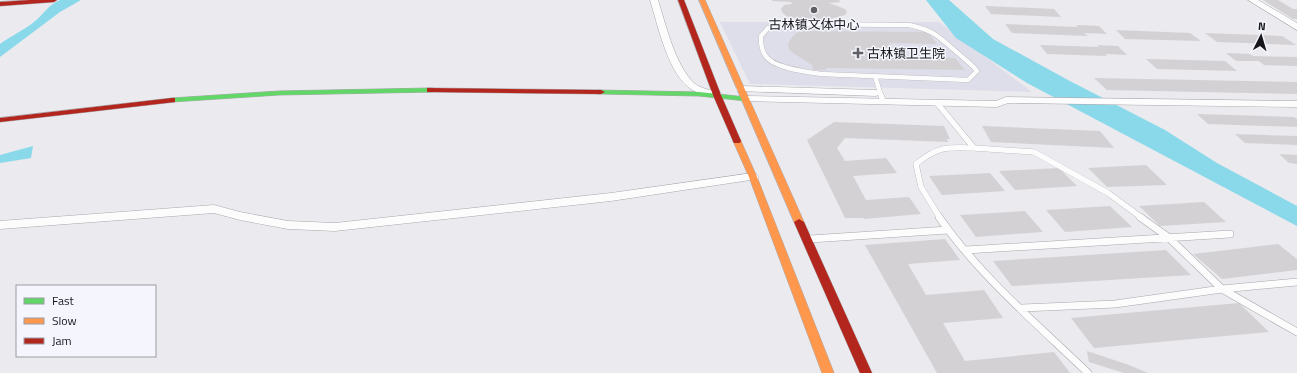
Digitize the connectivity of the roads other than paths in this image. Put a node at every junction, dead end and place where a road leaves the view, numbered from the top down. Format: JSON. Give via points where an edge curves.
{"nodes":[{"id":1,"x":54,"y":0,"type":"edge"},
{"id":2,"x":654,"y":0,"type":"edge"},
{"id":3,"x":681,"y":0,"type":"edge"},
{"id":4,"x":702,"y":0,"type":"edge"},
{"id":5,"x":1252,"y":0,"type":"edge"},
{"id":6,"x":0,"y":4,"type":"edge"},
{"id":7,"x":1297,"y":27,"type":"edge"},
{"id":8,"x":875,"y":76,"type":"junction"},
{"id":9,"x":741,"y":89,"type":"junction"},
{"id":10,"x":717,"y":95,"type":"junction"},
{"id":11,"x":882,"y":97,"type":"junction"},
{"id":12,"x":746,"y":99,"type":"junction"},
{"id":13,"x":1006,"y":100,"type":"junction"},
{"id":14,"x":937,"y":103,"type":"junction"},
{"id":15,"x":1297,"y":104,"type":"edge"},
{"id":16,"x":1,"y":121,"type":"edge"},
{"id":17,"x":974,"y":148,"type":"junction"},
{"id":18,"x":753,"y":177,"type":"junction"},
{"id":19,"x":0,"y":225,"type":"edge"},
{"id":20,"x":948,"y":230,"type":"junction"},
{"id":21,"x":1230,"y":234,"type":"dead end"},
{"id":22,"x":1168,"y":237,"type":"junction"},
{"id":23,"x":807,"y":239,"type":"junction"},
{"id":24,"x":966,"y":250,"type":"junction"},
{"id":25,"x":1297,"y":282,"type":"edge"},
{"id":26,"x":1222,"y":289,"type":"junction"},
{"id":27,"x":1022,"y":308,"type":"junction"},
{"id":28,"x":1297,"y":332,"type":"edge"},
{"id":29,"x":828,"y":373,"type":"edge"},
{"id":30,"x":866,"y":373,"type":"edge"},
{"id":31,"x":1088,"y":373,"type":"edge"}],
"edges":[{"from":1,"to":6,"type":"main road"},
{"from":2,"to":10,"type":"street","via":[[681,72],[692,86]]},
{"from":3,"to":10,"type":"main road"},
{"from":4,"to":9,"type":"main road"},
{"from":5,"to":7,"type":"street"},
{"from":8,"to":8,"type":"lane","via":[[968,80],[977,71],[937,33],[927,28],[909,25],[788,24],[768,28],[760,36],[765,56],[774,63],[821,74]]},
{"from":8,"to":11,"type":"lane"},
{"from":9,"to":10,"type":"main road"},
{"from":9,"to":11,"type":"street"},
{"from":9,"to":12,"type":"main road"},
{"from":10,"to":12,"type":"main road"},
{"from":10,"to":16,"type":"main road","via":[[474,90],[319,91],[187,99]]},
{"from":10,"to":18,"type":"main road"},
{"from":11,"to":12,"type":"street"},
{"from":11,"to":13,"type":"street","via":[[986,96]]},
{"from":11,"to":14,"type":"street"},
{"from":12,"to":23,"type":"main road"},
{"from":13,"to":14,"type":"street","via":[[997,104]]},
{"from":13,"to":15,"type":"street"},
{"from":14,"to":17,"type":"lane"},
{"from":17,"to":20,"type":"lane","via":[[947,147],[929,153],[916,164],[921,187]]},
{"from":17,"to":22,"type":"lane","via":[[1034,152],[1108,193]]},
{"from":18,"to":19,"type":"street","via":[[611,197],[335,227],[288,225],[214,209]]},
{"from":18,"to":29,"type":"main road"},
{"from":20,"to":23,"type":"lane"},
{"from":20,"to":24,"type":"lane"},
{"from":21,"to":22,"type":"lane"},
{"from":22,"to":24,"type":"lane"},
{"from":22,"to":26,"type":"lane"},
{"from":23,"to":30,"type":"main road"},
{"from":24,"to":27,"type":"lane","via":[[989,277]]},
{"from":25,"to":26,"type":"lane"},
{"from":26,"to":27,"type":"lane","via":[[1115,304]]},
{"from":26,"to":28,"type":"lane"},
{"from":27,"to":31,"type":"lane"}]}
